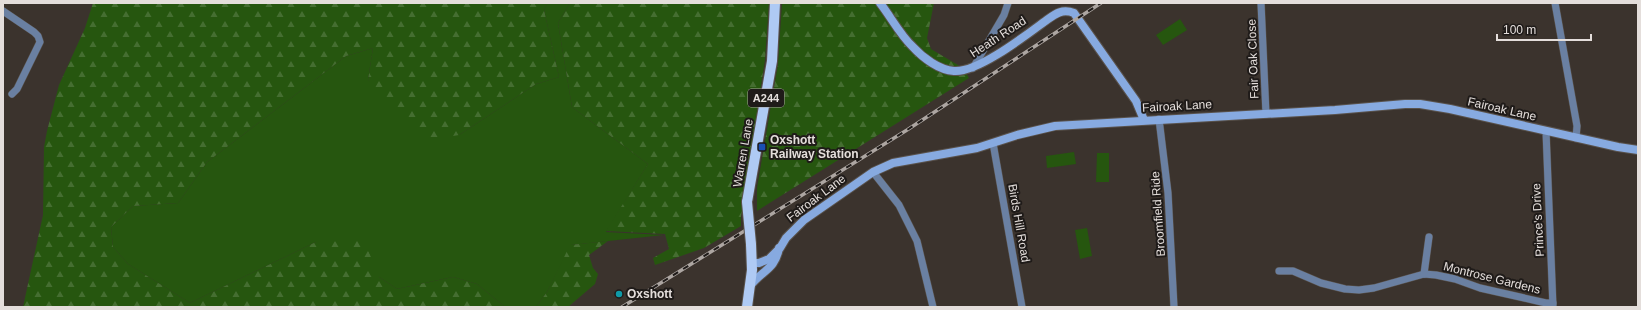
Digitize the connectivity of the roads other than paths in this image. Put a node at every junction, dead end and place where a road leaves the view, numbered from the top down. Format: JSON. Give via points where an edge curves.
{"nodes":[{"id":1,"x":775,"y":3,"type":"edge"},
{"id":2,"x":880,"y":3,"type":"edge"},
{"id":3,"x":1008,"y":3,"type":"edge"},
{"id":4,"x":1261,"y":3,"type":"edge"},
{"id":5,"x":1555,"y":3,"type":"edge"},
{"id":6,"x":3,"y":11,"type":"edge"},
{"id":7,"x":973,"y":68,"type":"junction"},
{"id":8,"x":12,"y":94,"type":"dead end"},
{"id":9,"x":1266,"y":114,"type":"junction"},
{"id":10,"x":1159,"y":119,"type":"junction"},
{"id":11,"x":1144,"y":120,"type":"junction"},
{"id":12,"x":1546,"y":131,"type":"junction"},
{"id":13,"x":1576,"y":138,"type":"junction"},
{"id":14,"x":993,"y":143,"type":"junction"},
{"id":15,"x":1638,"y":150,"type":"edge"},
{"id":16,"x":874,"y":172,"type":"junction"},
{"id":17,"x":1429,"y":237,"type":"dead end"},
{"id":18,"x":780,"y":248,"type":"junction"},
{"id":19,"x":752,"y":263,"type":"junction"},
{"id":20,"x":1279,"y":271,"type":"dead end"},
{"id":21,"x":1424,"y":274,"type":"junction"},
{"id":22,"x":750,"y":286,"type":"junction"},
{"id":23,"x":1553,"y":305,"type":"edge"},
{"id":24,"x":747,"y":307,"type":"edge"},
{"id":25,"x":933,"y":307,"type":"edge"},
{"id":26,"x":1022,"y":307,"type":"edge"},
{"id":27,"x":1174,"y":307,"type":"edge"}],
"edges":[{"from":1,"to":19,"type":"main road","name":"Warren Lane","number":"A244","bridge":true,"via":[[772,61],[747,202]]},
{"from":2,"to":7,"type":"main road","name":"Heath Road","via":[[913,47],[935,65],[956,72]]},
{"from":3,"to":7,"type":"street","via":[[1004,15]]},
{"from":4,"to":9,"type":"street","name":"Fair Oak Close"},
{"from":5,"to":13,"type":"street","via":[[1577,126]]},
{"from":6,"to":8,"type":"street","via":[[34,32],[40,42],[17,89]]},
{"from":7,"to":11,"type":"main road","name":"Heath Road","via":[[1010,46],[1059,11],[1069,11],[1074,13],[1136,101]]},
{"from":9,"to":10,"type":"main road","name":"Fairoak Lane"},
{"from":9,"to":12,"type":"main road","name":"Fairoak Lane","via":[[1420,104]]},
{"from":10,"to":11,"type":"main road","name":"Fairoak Lane"},
{"from":10,"to":27,"type":"street","name":"Broomfield Ride","via":[[1168,193]]},
{"from":11,"to":14,"type":"main road","name":"Fairoak Lane","via":[[1055,126]]},
{"from":12,"to":13,"type":"main road","name":"Fairoak Lane"},
{"from":12,"to":23,"type":"street","name":"Prince's Drive"},
{"from":13,"to":15,"type":"main road","name":"Fairoak Lane"},
{"from":14,"to":16,"type":"main road","name":"Fairoak Lane","via":[[893,163]]},
{"from":14,"to":26,"type":"street","name":"Birds Hill Road"},
{"from":16,"to":18,"type":"main road","name":"Fairoak Lane","via":[[804,220]]},
{"from":16,"to":25,"type":"street","via":[[899,205],[917,241]]},
{"from":17,"to":21,"type":"street","name":"Montrose Gardens"},
{"from":18,"to":19,"type":"main road","name":"Fairoak Lane","via":[[764,262]]},
{"from":18,"to":22,"type":"main road","via":[[775,263]]},
{"from":19,"to":22,"type":"main road","name":"Warren Lane","number":"A244"},
{"from":20,"to":21,"type":"street","name":"Montrose Gardens","via":[[1293,271],[1326,284],[1358,290]]},
{"from":21,"to":23,"type":"street","name":"Montrose Gardens","via":[[1446,276],[1480,288]]},
{"from":22,"to":24,"type":"main road","name":"Warren Lane","number":"A244"}]}
